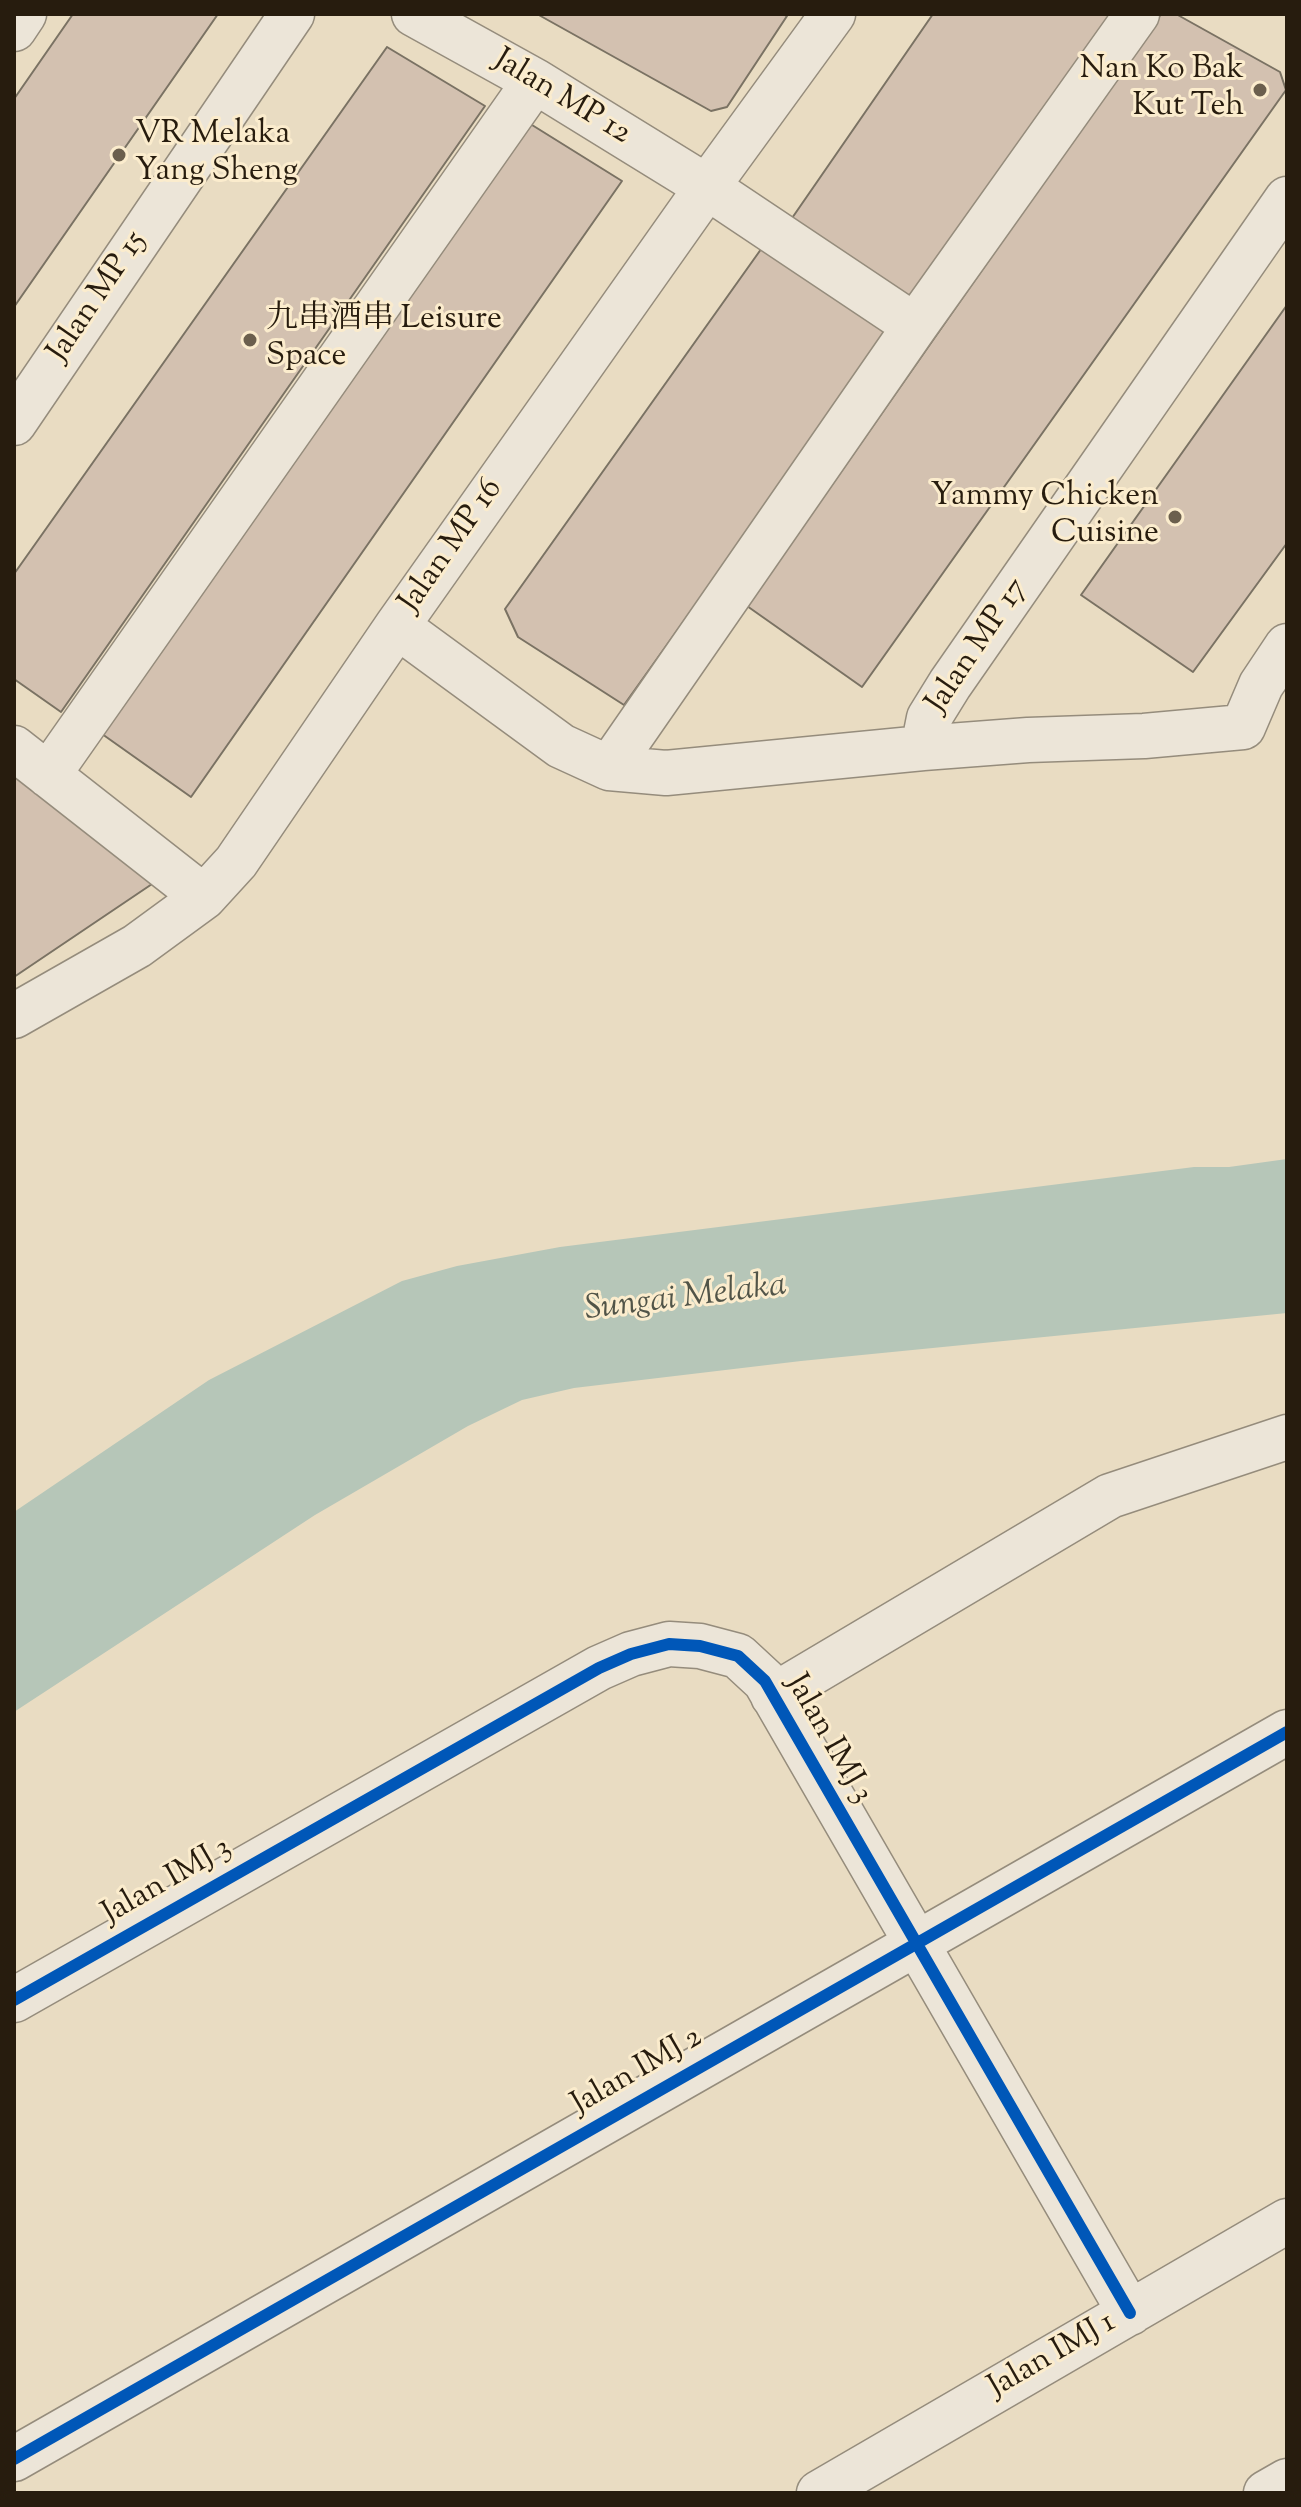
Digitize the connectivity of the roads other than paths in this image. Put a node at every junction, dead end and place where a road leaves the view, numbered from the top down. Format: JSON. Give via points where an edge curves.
{"nodes":[{"id":1,"x":24,"y":14,"type":"edge"},
{"id":2,"x":292,"y":14,"type":"edge"},
{"id":3,"x":414,"y":14,"type":"edge"},
{"id":4,"x":833,"y":14,"type":"edge"},
{"id":5,"x":1137,"y":14,"type":"edge"},
{"id":6,"x":14,"y":29,"type":"edge"},
{"id":7,"x":535,"y":81,"type":"junction"},
{"id":8,"x":707,"y":187,"type":"junction"},
{"id":9,"x":1287,"y":199,"type":"edge"},
{"id":10,"x":915,"y":326,"type":"junction"},
{"id":11,"x":14,"y":423,"type":"edge"},
{"id":12,"x":397,"y":626,"type":"junction"},
{"id":13,"x":1287,"y":646,"type":"edge"},
{"id":14,"x":14,"y":748,"type":"edge"},
{"id":15,"x":923,"y":748,"type":"junction"},
{"id":16,"x":609,"y":768,"type":"junction"},
{"id":17,"x":48,"y":775,"type":"junction"},
{"id":18,"x":204,"y":897,"type":"junction"},
{"id":19,"x":14,"y":1016,"type":"edge"},
{"id":20,"x":1287,"y":1437,"type":"edge"},
{"id":21,"x":773,"y":1696,"type":"junction"},
{"id":22,"x":1287,"y":1732,"type":"edge"},
{"id":23,"x":916,"y":1944,"type":"junction"},
{"id":24,"x":14,"y":2000,"type":"edge"},
{"id":25,"x":1287,"y":2221,"type":"edge"},
{"id":26,"x":1130,"y":2313,"type":"junction"},
{"id":27,"x":14,"y":2459,"type":"edge"},
{"id":28,"x":1287,"y":2481,"type":"edge"},
{"id":29,"x":819,"y":2493,"type":"edge"},
{"id":30,"x":1266,"y":2493,"type":"edge"}],
"edges":[{"from":1,"to":6,"type":"street"},
{"from":2,"to":11,"type":"street","name":"Jalan MP 15"},
{"from":3,"to":7,"type":"street","name":"Jalan MP 12"},
{"from":4,"to":8,"type":"street","name":"Jalan MP 16"},
{"from":5,"to":10,"type":"street"},
{"from":7,"to":8,"type":"street","name":"Jalan MP 12"},
{"from":7,"to":17,"type":"street"},
{"from":8,"to":10,"type":"street","name":"Jalan MP 12"},
{"from":8,"to":12,"type":"street","name":"Jalan MP 16"},
{"from":9,"to":15,"type":"street","name":"Jalan MP 17","via":[[950,684],[929,718]]},
{"from":10,"to":16,"type":"street"},
{"from":12,"to":16,"type":"street","name":"Jalan MP 17","via":[[561,746]]},
{"from":12,"to":18,"type":"street","name":"Jalan MP 16","via":[[236,862]]},
{"from":13,"to":15,"type":"street","via":[[1261,685],[1243,727]]},
{"from":14,"to":17,"type":"street"},
{"from":15,"to":16,"type":"street","name":"Jalan MP 17","via":[[666,773]]},
{"from":17,"to":18,"type":"street"},
{"from":18,"to":19,"type":"street","name":"Jalan MP 16","via":[[137,946]]},
{"from":20,"to":21,"type":"street","via":[[1110,1496]]},
{"from":21,"to":23,"type":"street","name":"Jalan IMJ 3"},
{"from":21,"to":24,"type":"street","name":"Jalan IMJ 3","via":[[738,1656],[669,1644],[631,1654]]},
{"from":22,"to":23,"type":"street","name":"Jalan IMJ 2"},
{"from":23,"to":26,"type":"street","name":"Jalan IMJ 3"},
{"from":23,"to":27,"type":"street","name":"Jalan IMJ 2"},
{"from":25,"to":26,"type":"street","name":"Jalan IMJ 1"},
{"from":26,"to":29,"type":"street","name":"Jalan IMJ 1"},
{"from":28,"to":30,"type":"street"}]}
